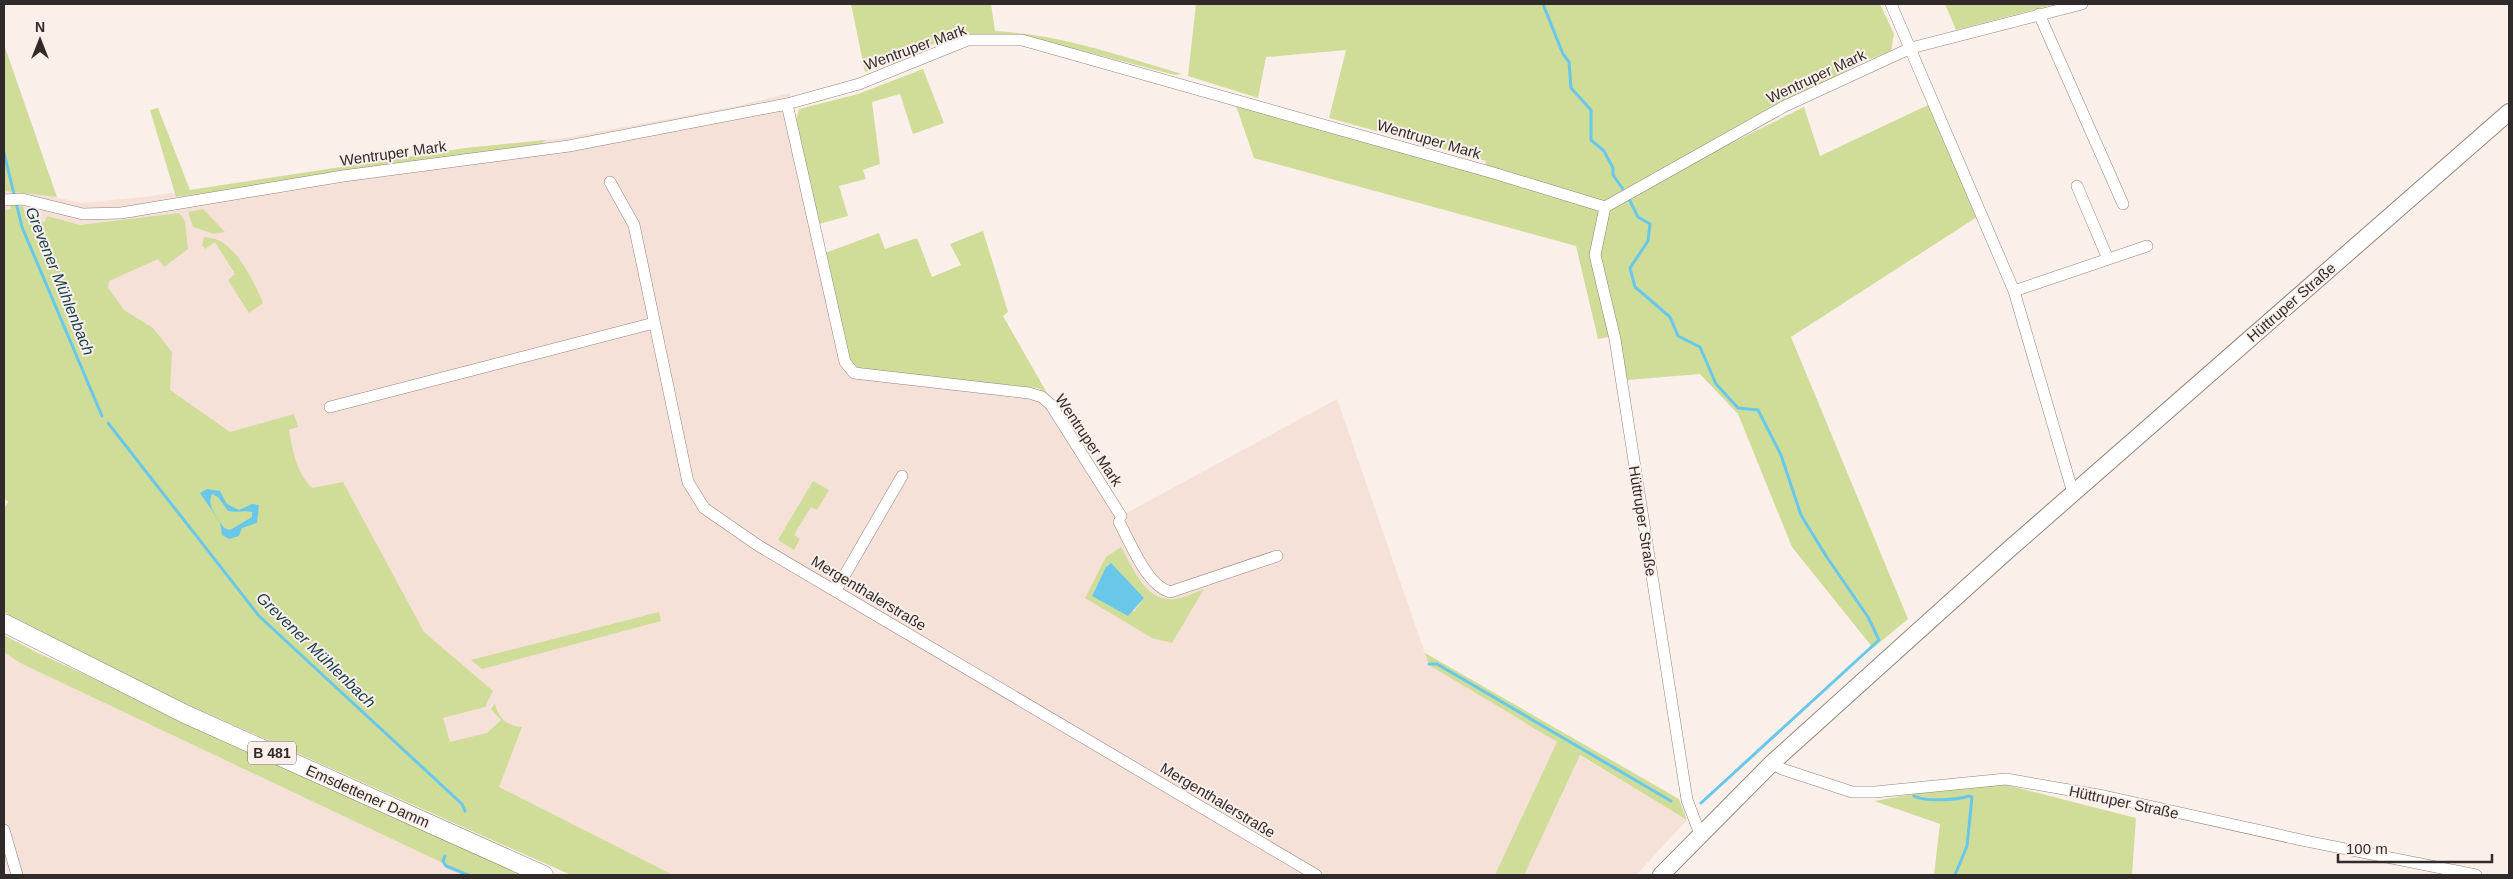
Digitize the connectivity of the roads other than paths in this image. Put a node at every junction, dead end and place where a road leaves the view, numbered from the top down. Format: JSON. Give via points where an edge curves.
{"nodes":[{"id":1,"x":1891,"y":4,"type":"edge"},
{"id":2,"x":2082,"y":4,"type":"edge"},
{"id":3,"x":2039,"y":14,"type":"junction"},
{"id":4,"x":1911,"y":48,"type":"junction"},
{"id":5,"x":787,"y":104,"type":"junction"},
{"id":6,"x":2509,"y":112,"type":"edge"},
{"id":7,"x":610,"y":182,"type":"dead end"},
{"id":8,"x":2077,"y":186,"type":"dead end"},
{"id":9,"x":6,"y":199,"type":"edge"},
{"id":10,"x":2123,"y":204,"type":"dead end"},
{"id":11,"x":1605,"y":207,"type":"junction"},
{"id":12,"x":2147,"y":246,"type":"dead end"},
{"id":13,"x":2108,"y":259,"type":"junction"},
{"id":14,"x":2014,"y":291,"type":"junction"},
{"id":15,"x":654,"y":323,"type":"junction"},
{"id":16,"x":330,"y":407,"type":"dead end"},
{"id":17,"x":902,"y":476,"type":"dead end"},
{"id":18,"x":2073,"y":493,"type":"junction"},
{"id":19,"x":1278,"y":556,"type":"dead end"},
{"id":20,"x":836,"y":590,"type":"junction"},
{"id":21,"x":4,"y":623,"type":"edge"},
{"id":22,"x":1772,"y":763,"type":"junction"},
{"id":23,"x":4,"y":830,"type":"edge"},
{"id":24,"x":1700,"y":834,"type":"junction"},
{"id":25,"x":17,"y":875,"type":"edge"},
{"id":26,"x":544,"y":875,"type":"edge"},
{"id":27,"x":1316,"y":875,"type":"edge"},
{"id":28,"x":1661,"y":875,"type":"edge"},
{"id":29,"x":2476,"y":875,"type":"edge"}],
"edges":[{"from":1,"to":4,"type":"street"},
{"from":2,"to":3,"type":"street","name":"Wentruper Mark"},
{"from":3,"to":4,"type":"street","name":"Wentruper Mark"},
{"from":3,"to":10,"type":"street"},
{"from":4,"to":11,"type":"street","name":"Wentruper Mark","via":[[1785,106]]},
{"from":4,"to":14,"type":"street"},
{"from":5,"to":9,"type":"street","name":"Wentruper Mark","via":[[569,146],[371,172],[121,213],[83,214],[22,199]]},
{"from":5,"to":11,"type":"street","name":"Wentruper Mark","via":[[859,84],[968,40],[1022,40],[1472,166]]},
{"from":5,"to":19,"type":"street","name":"Wentruper Mark","via":[[845,362],[854,372],[1042,397],[1051,405],[1120,519],[1152,581],[1161,589],[1170,592]]},
{"from":6,"to":18,"type":"main road","name":"Hüttruper Straße"},
{"from":7,"to":15,"type":"street","name":"Mergenthalerstraße","via":[[634,225]]},
{"from":8,"to":13,"type":"street"},
{"from":11,"to":24,"type":"street","name":"Hüttruper Straße","via":[[1595,255],[1614,339],[1687,800]]},
{"from":12,"to":13,"type":"street"},
{"from":13,"to":14,"type":"street"},
{"from":14,"to":18,"type":"street"},
{"from":15,"to":16,"type":"street"},
{"from":15,"to":20,"type":"street","name":"Mergenthalerstraße","via":[[688,482],[697,499],[704,508],[759,546]]},
{"from":17,"to":20,"type":"street"},
{"from":18,"to":22,"type":"main road","name":"Hüttruper Straße"},
{"from":20,"to":27,"type":"street","name":"Mergenthalerstraße"},
{"from":21,"to":26,"type":"main road","name":"Emsdettener Damm","number":"B 481","via":[[185,714]]},
{"from":22,"to":24,"type":"main road","name":"Hüttruper Straße"},
{"from":22,"to":29,"type":"street","name":"Hüttruper Straße","via":[[1852,792],[2006,779],[2104,796]]},
{"from":23,"to":25,"type":"street"},
{"from":24,"to":28,"type":"main road","name":"Hüttruper Straße"}]}
